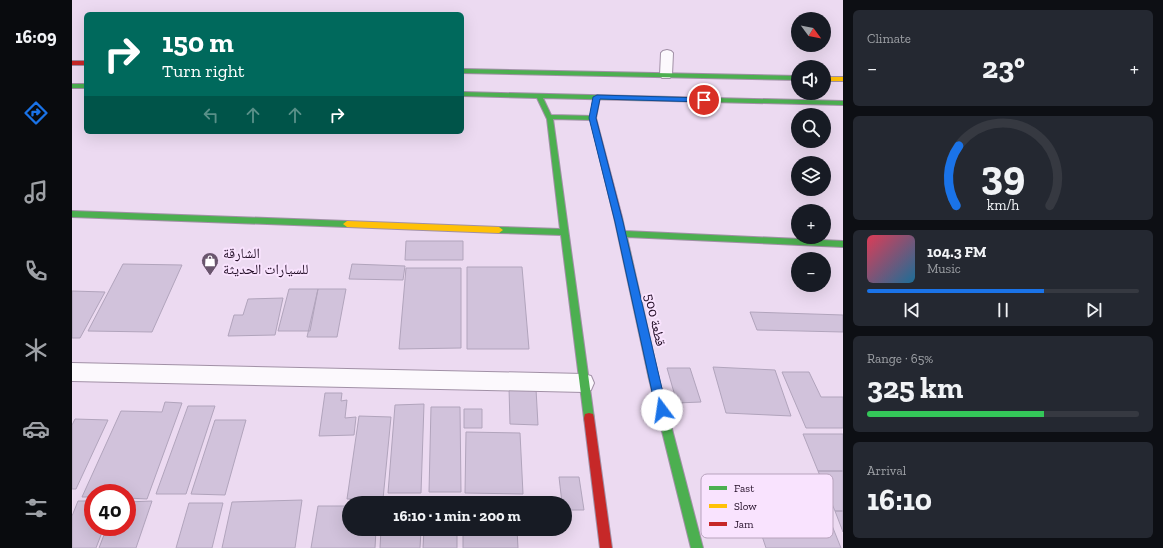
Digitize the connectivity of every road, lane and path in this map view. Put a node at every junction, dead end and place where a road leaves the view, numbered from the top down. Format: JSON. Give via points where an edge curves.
{"nodes":[{"id":1,"x":667,"y":52,"type":"dead end"},
{"id":2,"x":72,"y":63,"type":"edge"},
{"id":3,"x":84,"y":63,"type":"edge"},
{"id":4,"x":464,"y":71,"type":"edge"},
{"id":5,"x":666,"y":74,"type":"junction"},
{"id":6,"x":791,"y":78,"type":"edge"},
{"id":7,"x":831,"y":79,"type":"edge"},
{"id":8,"x":843,"y":79,"type":"edge"},
{"id":9,"x":72,"y":86,"type":"edge"},
{"id":10,"x":84,"y":86,"type":"edge"},
{"id":11,"x":464,"y":94,"type":"edge"},
{"id":12,"x":539,"y":96,"type":"junction"},
{"id":13,"x":597,"y":97,"type":"junction"},
{"id":14,"x":843,"y":103,"type":"edge"},
{"id":15,"x":549,"y":117,"type":"junction"},
{"id":16,"x":593,"y":118,"type":"junction"},
{"id":17,"x":72,"y":214,"type":"edge"},
{"id":18,"x":565,"y":232,"type":"junction"},
{"id":19,"x":622,"y":234,"type":"junction"},
{"id":20,"x":843,"y":244,"type":"edge"},
{"id":21,"x":72,"y":372,"type":"edge"},
{"id":22,"x":584,"y":383,"type":"junction"},
{"id":23,"x":606,"y":548,"type":"edge"},
{"id":24,"x":697,"y":548,"type":"edge"}],
"edges":[{"from":1,"to":5,"type":"street"},
{"from":2,"to":3,"type":"street"},
{"from":4,"to":5,"type":"street"},
{"from":5,"to":6,"type":"street"},
{"from":7,"to":8,"type":"street"},
{"from":9,"to":10,"type":"street"},
{"from":11,"to":12,"type":"street"},
{"from":12,"to":13,"type":"street"},
{"from":12,"to":15,"type":"street"},
{"from":13,"to":14,"type":"street"},
{"from":13,"to":16,"type":"street","name":"قطعة 500"},
{"from":15,"to":16,"type":"street"},
{"from":15,"to":18,"type":"street"},
{"from":16,"to":19,"type":"street","name":"قطعة 500"},
{"from":17,"to":18,"type":"street"},
{"from":18,"to":22,"type":"street"},
{"from":19,"to":20,"type":"street"},
{"from":19,"to":24,"type":"street","name":"قطعة 500","via":[[654,379]]},
{"from":21,"to":22,"type":"street"},
{"from":22,"to":23,"type":"street"}]}
